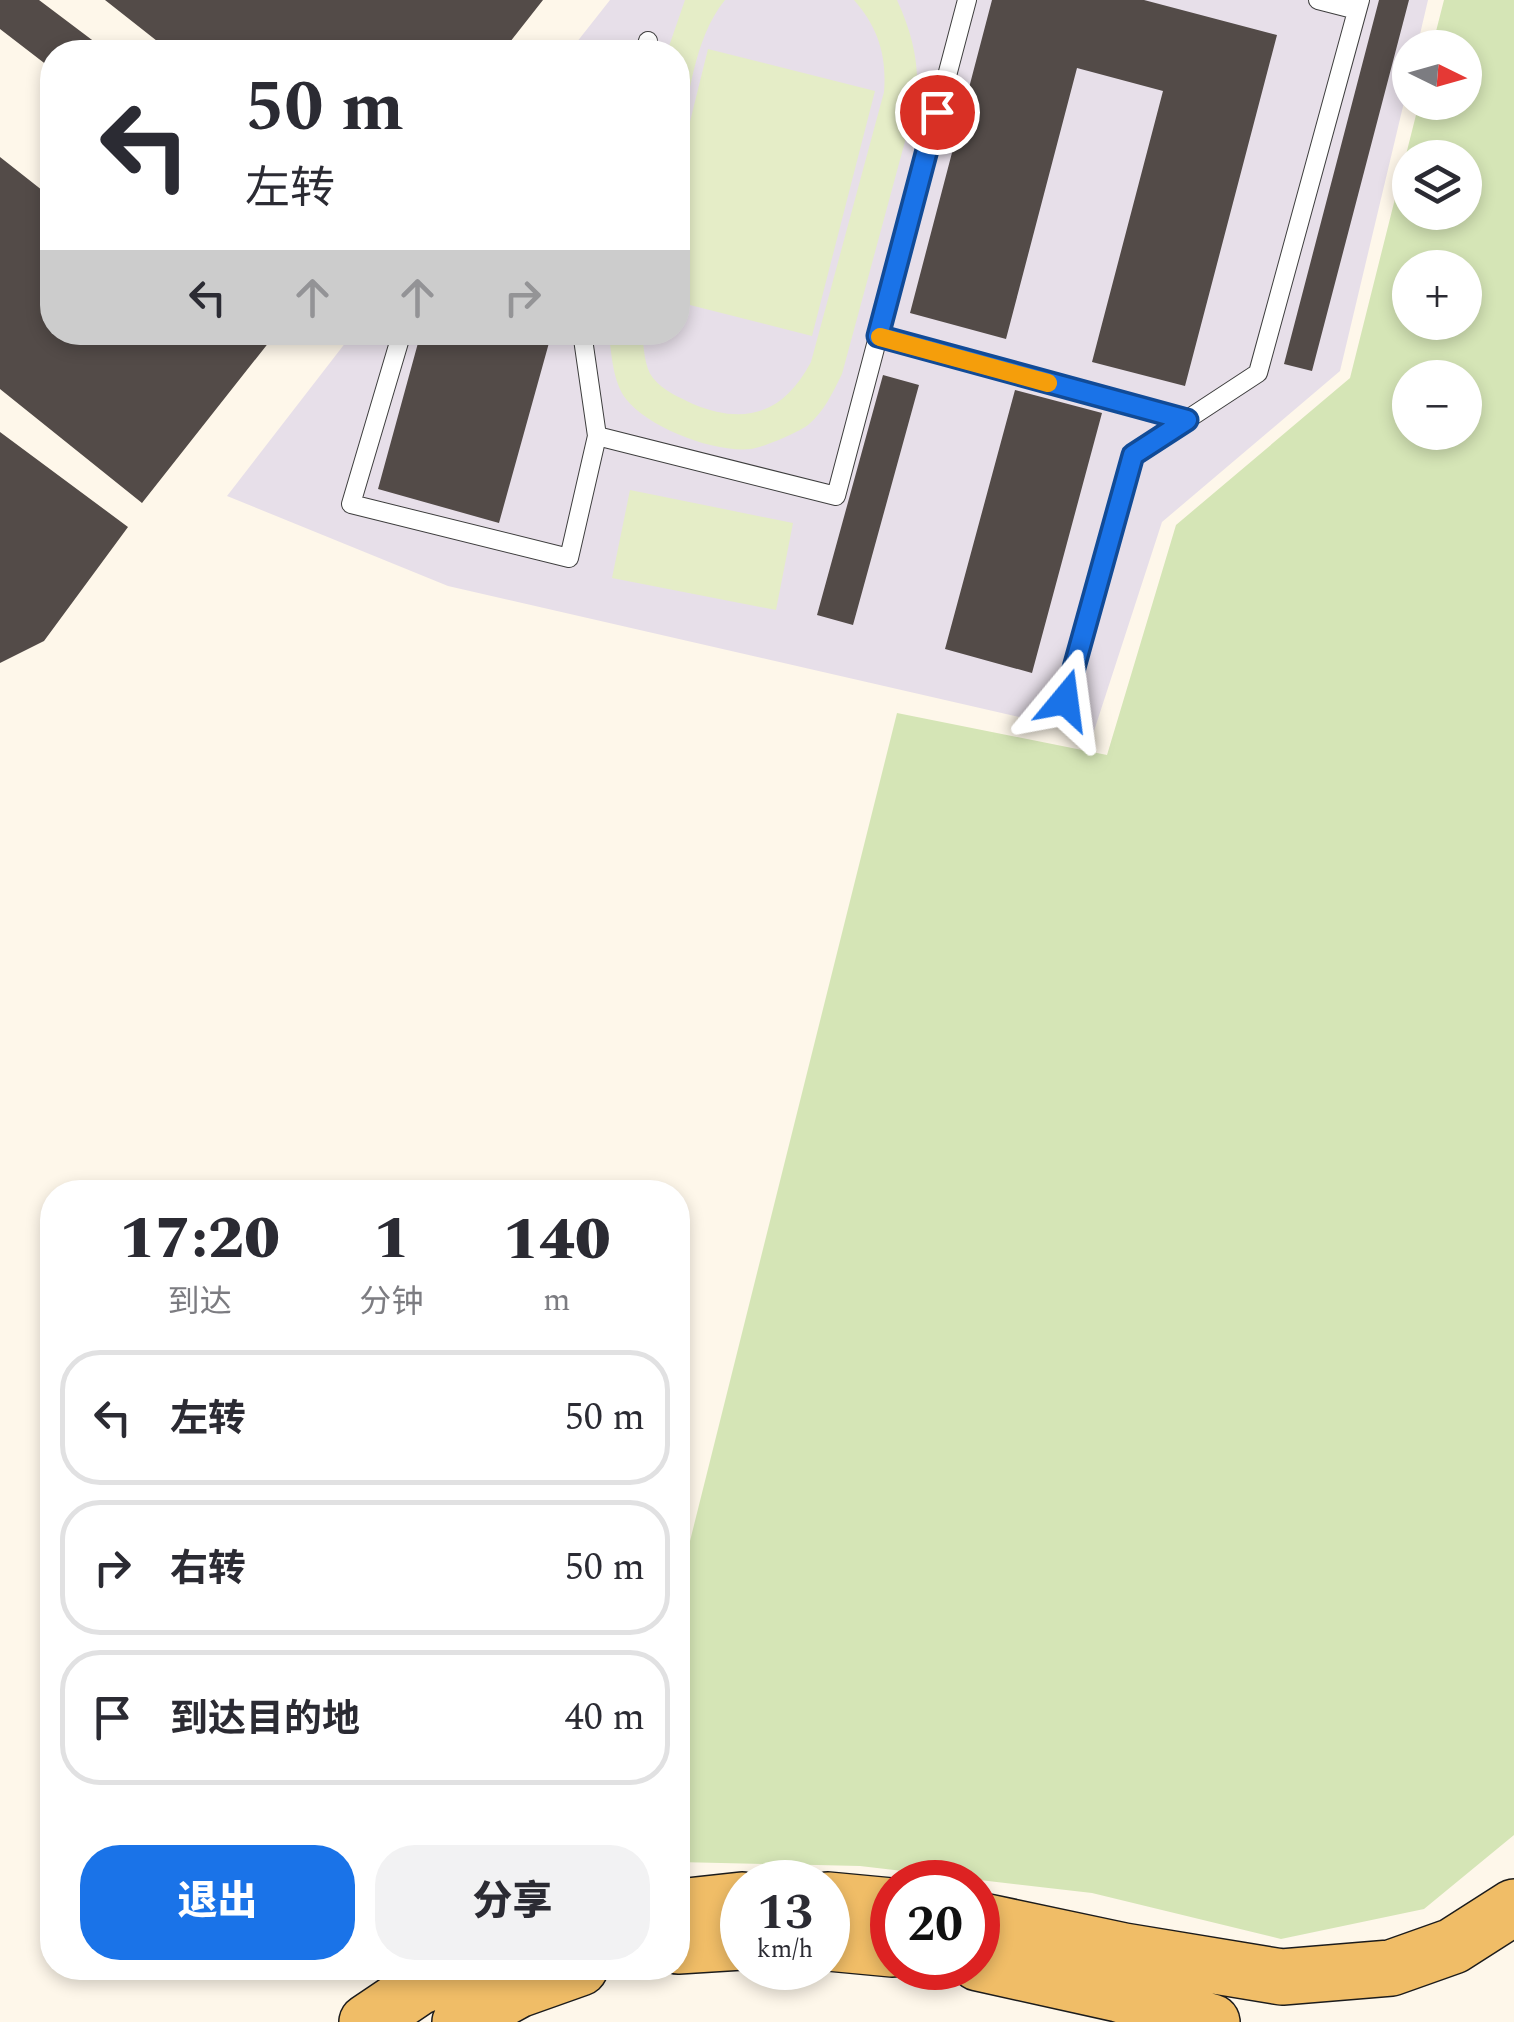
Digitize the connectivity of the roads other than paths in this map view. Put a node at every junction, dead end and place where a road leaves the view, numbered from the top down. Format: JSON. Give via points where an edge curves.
{"nodes":[{"id":1,"x":967,"y":0,"type":"edge"},
{"id":2,"x":1318,"y":0,"type":"edge"},
{"id":3,"x":1358,"y":5,"type":"edge"},
{"id":4,"x":878,"y":336,"type":"junction"},
{"id":5,"x":398,"y":345,"type":"edge"},
{"id":6,"x":584,"y":345,"type":"edge"},
{"id":7,"x":1187,"y":420,"type":"junction"},
{"id":8,"x":597,"y":436,"type":"junction"},
{"id":9,"x":1065,"y":700,"type":"dead end"},
{"id":10,"x":720,"y":1902,"type":"edge"},
{"id":11,"x":690,"y":1906,"type":"edge"},
{"id":12,"x":1514,"y":1907,"type":"edge"},
{"id":13,"x":1000,"y":1925,"type":"edge"},
{"id":14,"x":720,"y":1943,"type":"edge"},
{"id":15,"x":690,"y":1945,"type":"edge"},
{"id":16,"x":1000,"y":1969,"type":"edge"},
{"id":17,"x":436,"y":1980,"type":"edge"},
{"id":18,"x":546,"y":1980,"type":"edge"},
{"id":19,"x":367,"y":2022,"type":"edge"},
{"id":20,"x":460,"y":2022,"type":"edge"},
{"id":21,"x":1212,"y":2022,"type":"edge"}],
"edges":[{"from":1,"to":4,"type":"lane"},
{"from":2,"to":3,"type":"lane"},
{"from":3,"to":7,"type":"lane","via":[[1258,373]]},
{"from":4,"to":7,"type":"lane"},
{"from":4,"to":8,"type":"lane","via":[[836,496]]},
{"from":5,"to":8,"type":"lane","via":[[351,504],[569,558]]},
{"from":6,"to":8,"type":"lane"},
{"from":7,"to":9,"type":"lane","via":[[1133,455]]},
{"from":10,"to":11,"type":"main road"},
{"from":12,"to":13,"type":"main road","via":[[1453,1946],[1391,1968],[1282,1977]]},
{"from":14,"to":15,"type":"main road"},
{"from":16,"to":21,"type":"main road"},
{"from":17,"to":19,"type":"main road"},
{"from":18,"to":20,"type":"main road"}]}
